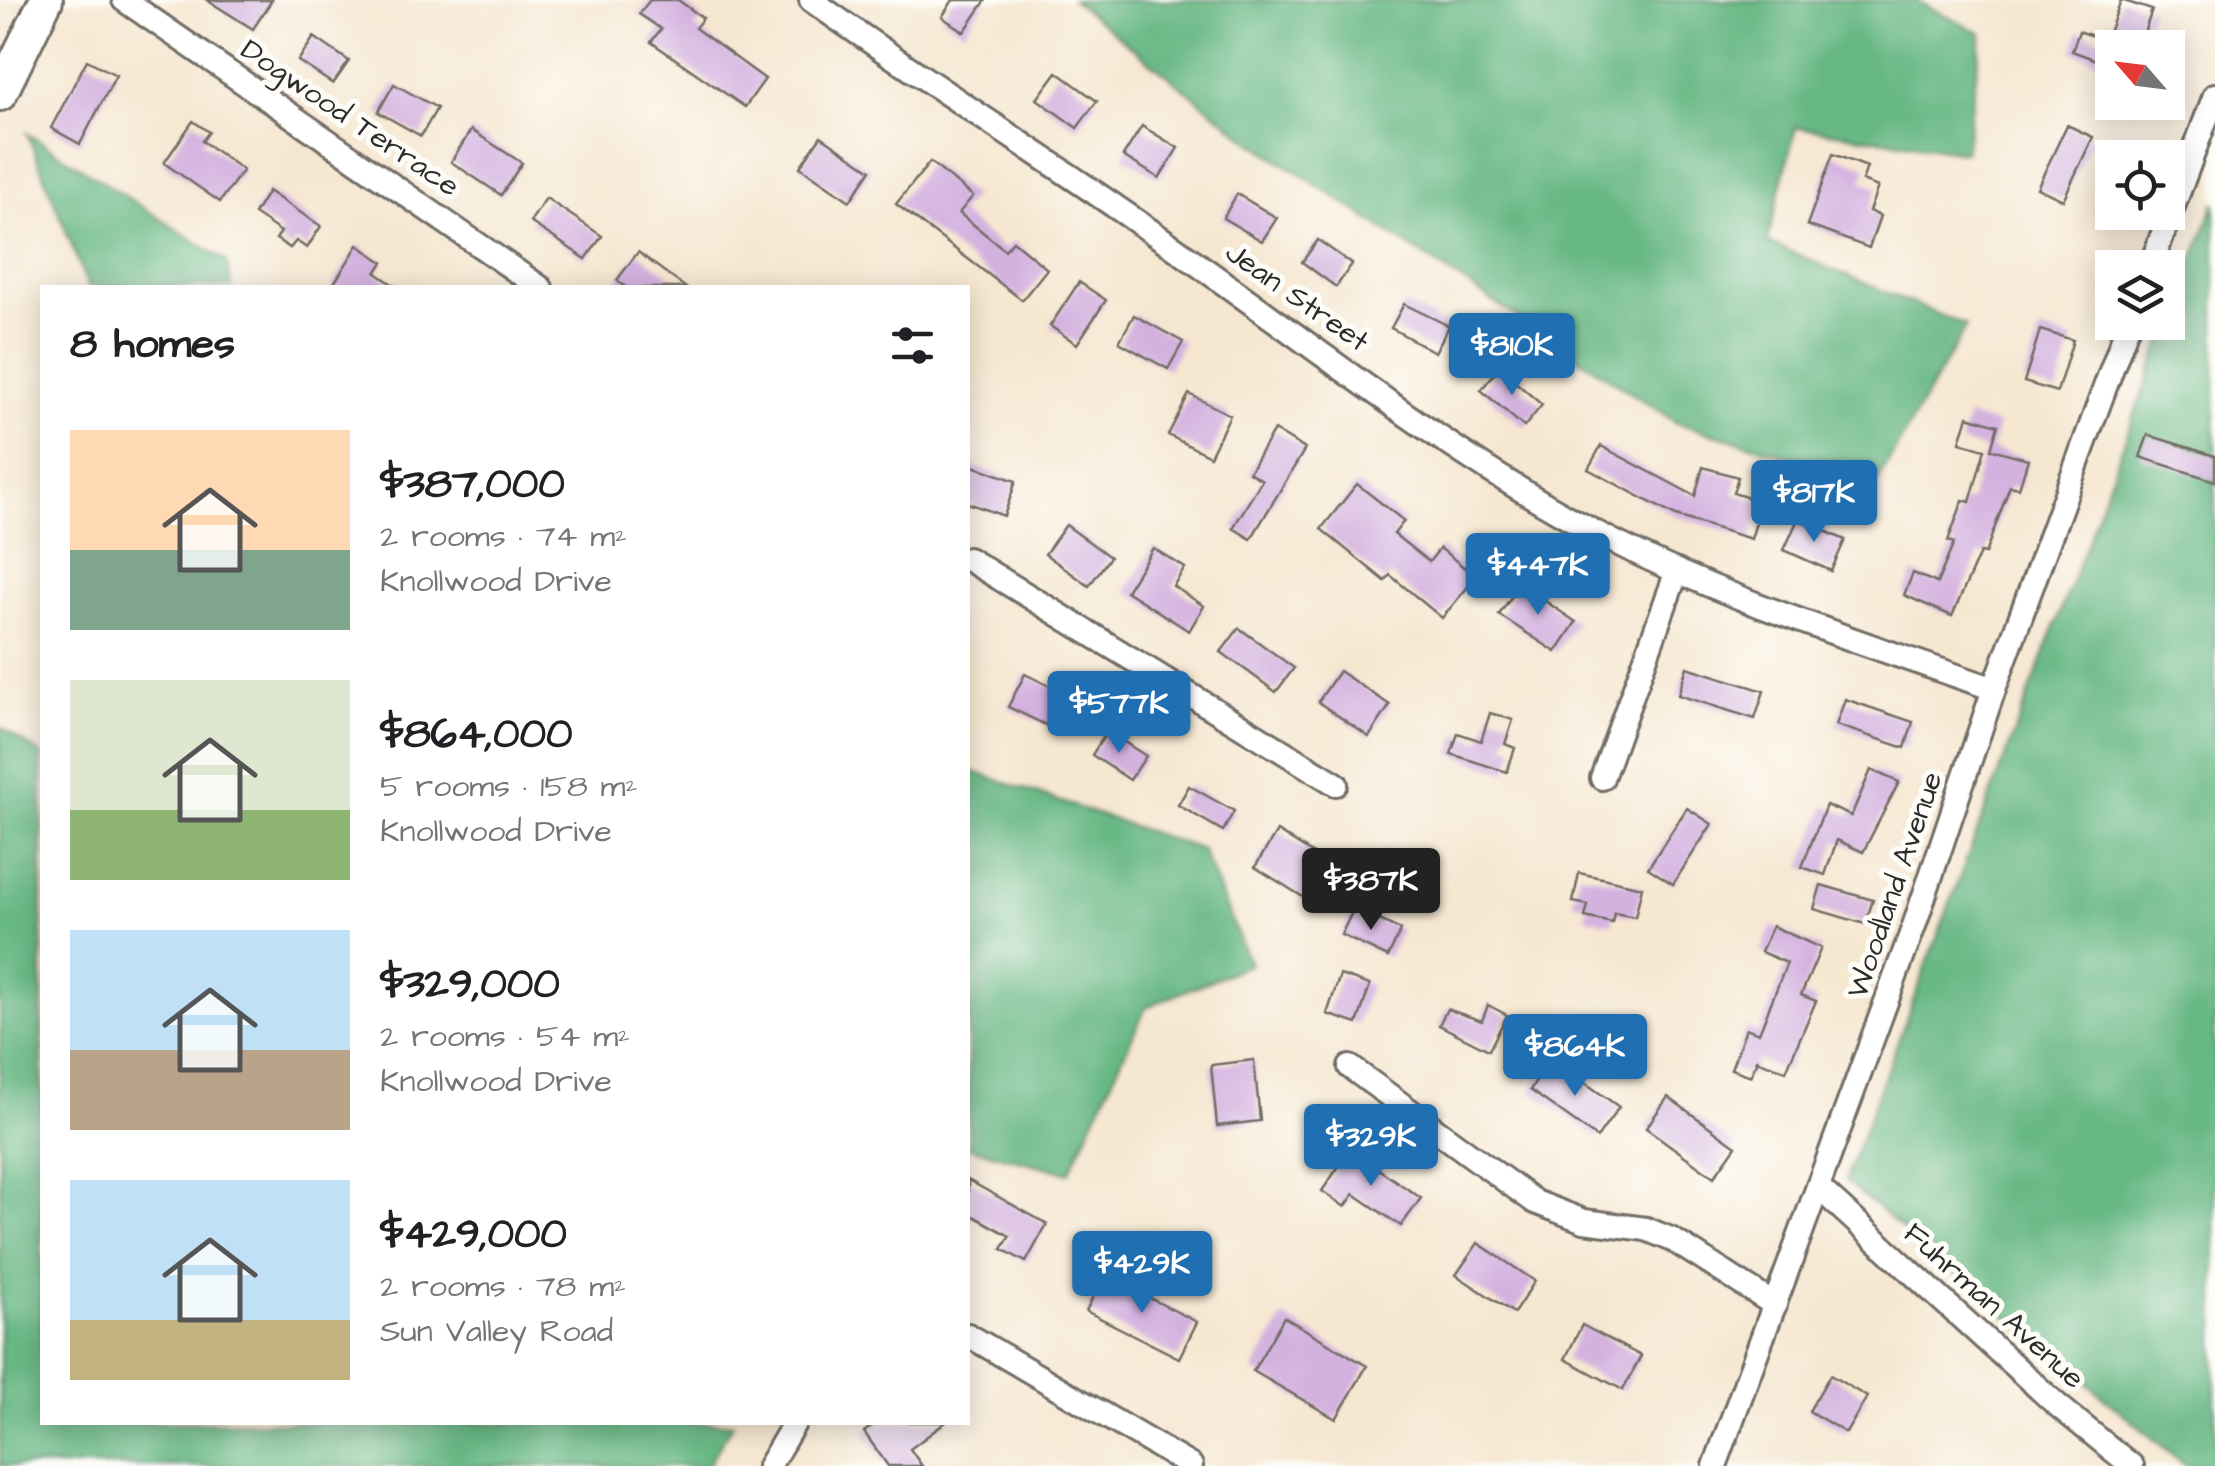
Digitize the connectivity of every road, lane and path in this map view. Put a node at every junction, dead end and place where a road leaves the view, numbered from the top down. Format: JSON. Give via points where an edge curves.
{"nodes":[{"id":1,"x":46,"y":0,"type":"edge"},
{"id":2,"x":124,"y":0,"type":"edge"},
{"id":3,"x":811,"y":0,"type":"edge"},
{"id":4,"x":0,"y":94,"type":"edge"},
{"id":5,"x":2215,"y":95,"type":"edge"},
{"id":6,"x":2157,"y":250,"type":"edge"},
{"id":7,"x":536,"y":285,"type":"edge"},
{"id":8,"x":2123,"y":340,"type":"edge"},
{"id":9,"x":970,"y":560,"type":"edge"},
{"id":10,"x":1677,"y":571,"type":"junction"},
{"id":11,"x":1994,"y":690,"type":"junction"},
{"id":12,"x":1602,"y":778,"type":"dead end"},
{"id":13,"x":1336,"y":784,"type":"dead end"},
{"id":14,"x":1350,"y":1067,"type":"dead end"},
{"id":15,"x":1818,"y":1188,"type":"junction"},
{"id":16,"x":1775,"y":1305,"type":"junction"},
{"id":17,"x":970,"y":1337,"type":"edge"},
{"id":18,"x":793,"y":1425,"type":"edge"},
{"id":19,"x":769,"y":1466,"type":"edge"},
{"id":20,"x":1191,"y":1466,"type":"edge"},
{"id":21,"x":1716,"y":1466,"type":"edge"},
{"id":22,"x":2132,"y":1466,"type":"edge"}],
"edges":[{"from":1,"to":4,"type":"main road"},
{"from":2,"to":7,"type":"street","name":"Dogwood Terrace"},
{"from":3,"to":10,"type":"street","name":"Jean Street","via":[[1467,456],[1540,502]]},
{"from":5,"to":6,"type":"street"},
{"from":8,"to":11,"type":"street","name":"Woodland Avenue"},
{"from":9,"to":13,"type":"street"},
{"from":10,"to":11,"type":"street","name":"Jean Street"},
{"from":10,"to":12,"type":"street"},
{"from":11,"to":15,"type":"street","name":"Woodland Avenue"},
{"from":14,"to":16,"type":"street","via":[[1536,1202],[1584,1221],[1646,1229],[1673,1240]]},
{"from":15,"to":16,"type":"street","name":"Woodland Avenue"},
{"from":15,"to":22,"type":"street","name":"Fuhrman Avenue"},
{"from":16,"to":21,"type":"street","name":"Woodland Avenue"},
{"from":17,"to":20,"type":"street"},
{"from":18,"to":19,"type":"street"}]}
